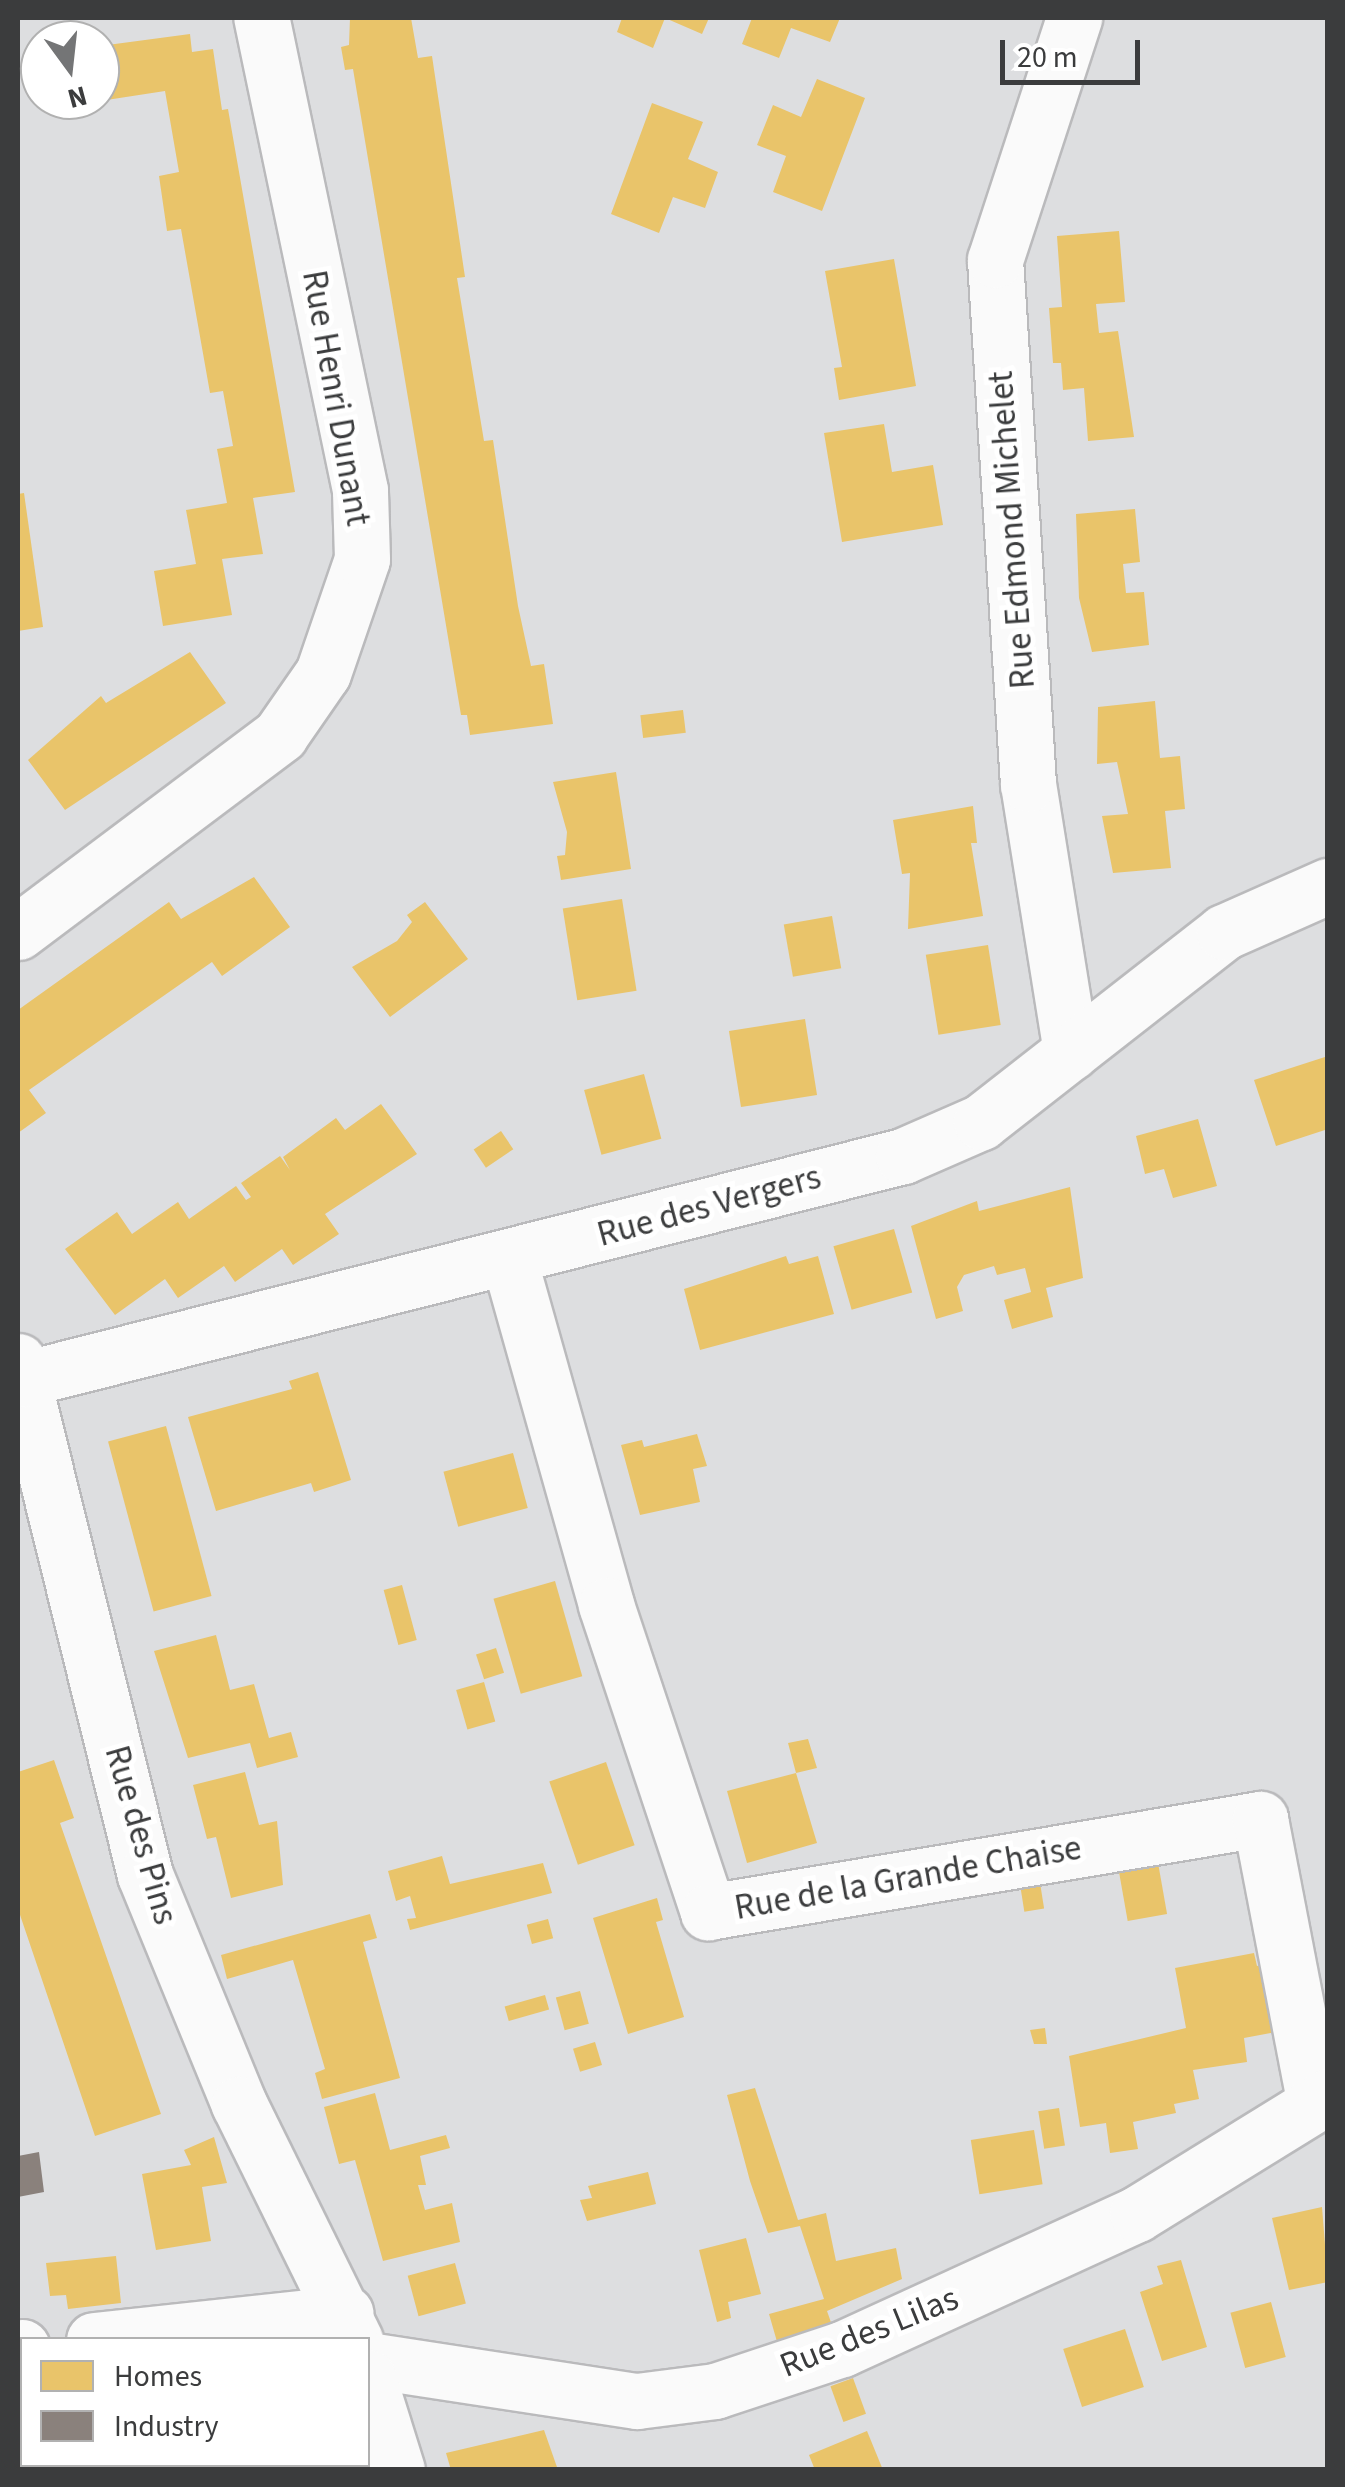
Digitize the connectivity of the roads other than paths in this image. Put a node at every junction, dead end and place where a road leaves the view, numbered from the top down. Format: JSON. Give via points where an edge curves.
{"nodes":[{"id":1,"x":262,"y":18,"type":"edge"},
{"id":2,"x":1074,"y":18,"type":"edge"},
{"id":3,"x":1328,"y":886,"type":"edge"},
{"id":4,"x":25,"y":909,"type":"edge"},
{"id":5,"x":1071,"y":1052,"type":"junction"},
{"id":6,"x":509,"y":1258,"type":"junction"},
{"id":7,"x":21,"y":1370,"type":"edge"},
{"id":8,"x":1321,"y":2100,"type":"edge"},
{"id":9,"x":356,"y":2337,"type":"edge"},
{"id":10,"x":370,"y":2340,"type":"edge"},
{"id":11,"x":370,"y":2383,"type":"edge"},
{"id":12,"x":397,"y":2470,"type":"edge"}],
"edges":[{"from":1,"to":4,"type":"street","name":"Rue Henri Dunant","via":[[360,490],[362,560],[323,673],[280,735]]},
{"from":2,"to":5,"type":"street","name":"Rue Edmond Michelet","via":[[995,260],[1028,784]]},
{"from":3,"to":5,"type":"street","name":"Rue des Vergers","via":[[1224,932]]},
{"from":5,"to":6,"type":"street","name":"Rue des Vergers","via":[[981,1122],[903,1156]]},
{"from":6,"to":7,"type":"street","name":"Rue des Vergers"},
{"from":6,"to":8,"type":"street","name":"Rue de la Grande Chaise","via":[[606,1604],[708,1912],[1260,1819]]},
{"from":7,"to":9,"type":"street","name":"Rue des Pins","via":[[145,1875],[239,2104]]},
{"from":8,"to":10,"type":"street","name":"Rue des Lilas","via":[[1138,2214],[842,2349],[714,2392],[637,2401]]},
{"from":11,"to":12,"type":"street"}]}
